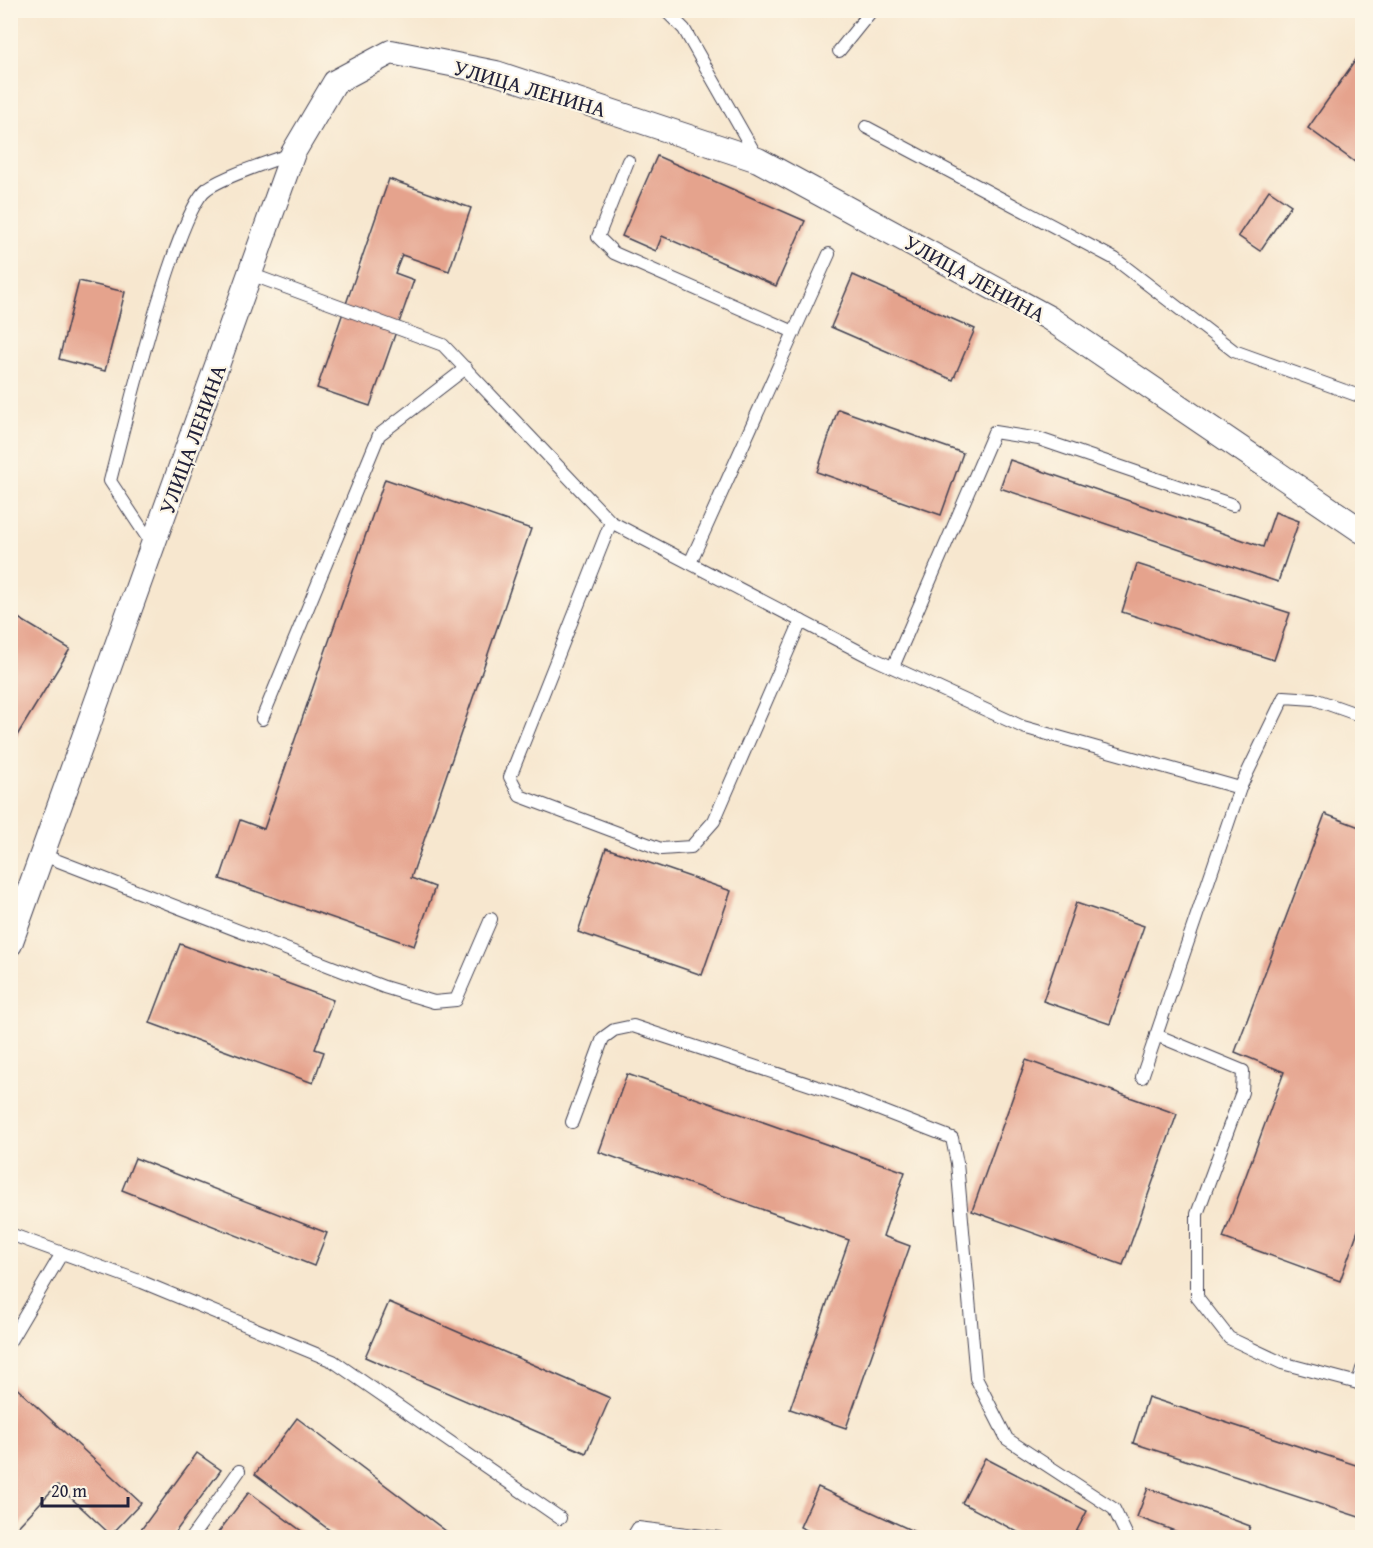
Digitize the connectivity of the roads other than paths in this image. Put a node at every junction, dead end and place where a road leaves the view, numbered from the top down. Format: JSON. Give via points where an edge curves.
{"nodes":[{"id":1,"x":665,"y":10,"type":"edge"},
{"id":2,"x":872,"y":10,"type":"edge"},
{"id":3,"x":839,"y":51,"type":"dead end"},
{"id":4,"x":866,"y":127,"type":"dead end"},
{"id":5,"x":293,"y":153,"type":"junction"},
{"id":6,"x":758,"y":160,"type":"junction"},
{"id":7,"x":628,"y":161,"type":"dead end"},
{"id":8,"x":829,"y":254,"type":"dead end"},
{"id":9,"x":250,"y":274,"type":"junction"},
{"id":10,"x":794,"y":332,"type":"junction"},
{"id":11,"x":466,"y":368,"type":"junction"},
{"id":12,"x":1362,"y":397,"type":"edge"},
{"id":13,"x":1233,"y":505,"type":"dead end"},
{"id":14,"x":611,"y":522,"type":"junction"},
{"id":15,"x":1362,"y":531,"type":"edge"},
{"id":16,"x":154,"y":547,"type":"junction"},
{"id":17,"x":690,"y":563,"type":"junction"},
{"id":18,"x":801,"y":621,"type":"junction"},
{"id":19,"x":893,"y":667,"type":"junction"},
{"id":20,"x":1362,"y":716,"type":"edge"},
{"id":21,"x":262,"y":719,"type":"dead end"},
{"id":22,"x":1240,"y":788,"type":"junction"},
{"id":23,"x":43,"y":855,"type":"junction"},
{"id":24,"x":491,"y":919,"type":"dead end"},
{"id":25,"x":10,"y":944,"type":"edge"},
{"id":26,"x":1156,"y":1035,"type":"junction"},
{"id":27,"x":1142,"y":1077,"type":"dead end"},
{"id":28,"x":572,"y":1122,"type":"dead end"},
{"id":29,"x":10,"y":1234,"type":"edge"},
{"id":30,"x":62,"y":1253,"type":"junction"},
{"id":31,"x":10,"y":1341,"type":"edge"},
{"id":32,"x":1362,"y":1369,"type":"edge"},
{"id":33,"x":1360,"y":1385,"type":"edge"},
{"id":34,"x":239,"y":1471,"type":"dead end"},
{"id":35,"x":560,"y":1518,"type":"dead end"},
{"id":36,"x":191,"y":1538,"type":"edge"},
{"id":37,"x":632,"y":1538,"type":"edge"},
{"id":38,"x":719,"y":1538,"type":"edge"},
{"id":39,"x":1128,"y":1538,"type":"edge"}],
"edges":[{"from":1,"to":6,"type":"lane","via":[[684,29]]},
{"from":2,"to":3,"type":"lane"},
{"from":4,"to":12,"type":"lane","via":[[1115,259],[1233,351]]},
{"from":5,"to":6,"type":"street","name":"УЛИЦА ЛЕНИНА","via":[[335,82],[391,52],[495,73]]},
{"from":5,"to":9,"type":"street","name":"УЛИЦА ЛЕНИНА"},
{"from":5,"to":16,"type":"lane","via":[[206,189],[185,222],[135,379],[110,482]]},
{"from":6,"to":15,"type":"street","name":"УЛИЦА ЛЕНИНА","via":[[1049,318]]},
{"from":7,"to":10,"type":"lane","via":[[598,237],[614,253]]},
{"from":8,"to":10,"type":"lane"},
{"from":9,"to":11,"type":"lane","via":[[443,345]]},
{"from":9,"to":16,"type":"street","name":"УЛИЦА ЛЕНИНА"},
{"from":10,"to":17,"type":"lane"},
{"from":11,"to":14,"type":"lane"},
{"from":11,"to":21,"type":"lane","via":[[379,435]]},
{"from":13,"to":19,"type":"lane","via":[[1039,439],[994,432]]},
{"from":14,"to":17,"type":"lane"},
{"from":14,"to":18,"type":"lane","via":[[510,777],[520,796],[661,849],[691,847],[714,821]]},
{"from":16,"to":23,"type":"street","name":"УЛИЦА ЛЕНИНА"},
{"from":17,"to":18,"type":"lane"},
{"from":18,"to":19,"type":"lane"},
{"from":19,"to":22,"type":"lane","via":[[1023,727]]},
{"from":20,"to":22,"type":"lane","via":[[1314,699],[1284,697]]},
{"from":22,"to":26,"type":"lane"},
{"from":23,"to":24,"type":"lane","via":[[384,987],[434,1002],[456,1000]]},
{"from":23,"to":25,"type":"street","name":"УЛИЦА ЛЕНИНА"},
{"from":26,"to":27,"type":"lane"},
{"from":26,"to":33,"type":"lane","via":[[1243,1071],[1242,1092],[1197,1214],[1197,1297],[1229,1338],[1282,1363]]},
{"from":28,"to":39,"type":"lane","via":[[603,1038],[614,1030],[633,1026],[844,1096],[952,1138],[976,1378],[1007,1439],[1114,1509]]},
{"from":29,"to":30,"type":"lane"},
{"from":30,"to":31,"type":"lane"},
{"from":30,"to":35,"type":"lane","via":[[333,1361]]},
{"from":32,"to":33,"type":"lane"},
{"from":34,"to":36,"type":"lane"},
{"from":37,"to":38,"type":"lane","via":[[638,1528]]}]}
